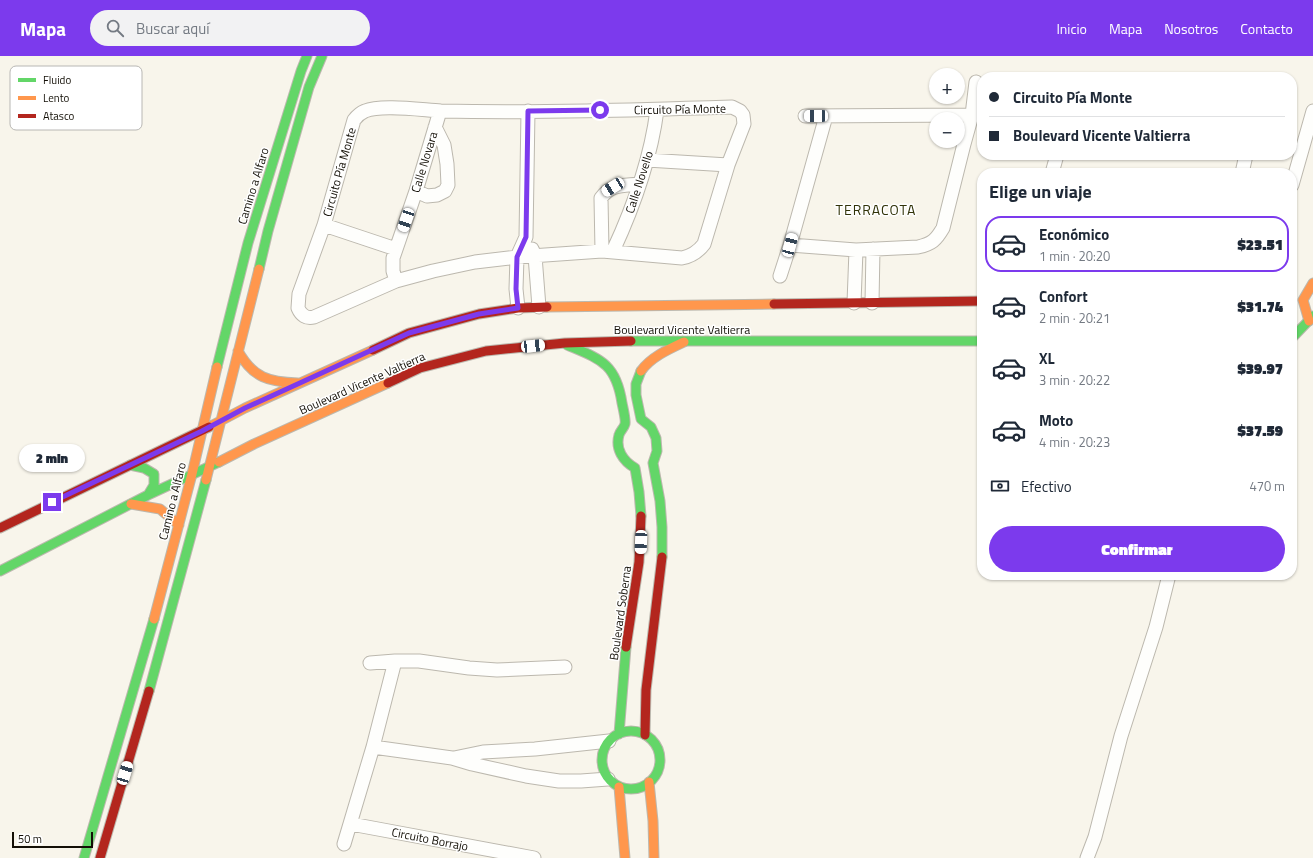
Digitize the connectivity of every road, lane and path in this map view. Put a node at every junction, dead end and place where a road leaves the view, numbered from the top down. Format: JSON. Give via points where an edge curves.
{"nodes":[{"id":1,"x":307,"y":56,"type":"edge"},
{"id":2,"x":322,"y":56,"type":"edge"},
{"id":3,"x":976,"y":82,"type":"dead end"},
{"id":4,"x":657,"y":110,"type":"junction"},
{"id":5,"x":440,"y":111,"type":"junction"},
{"id":6,"x":528,"y":111,"type":"junction"},
{"id":7,"x":1313,"y":112,"type":"edge"},
{"id":8,"x":972,"y":115,"type":"junction"},
{"id":9,"x":805,"y":116,"type":"dead end"},
{"id":10,"x":826,"y":116,"type":"junction"},
{"id":11,"x":435,"y":127,"type":"junction"},
{"id":12,"x":647,"y":160,"type":"junction"},
{"id":13,"x":728,"y":165,"type":"junction"},
{"id":14,"x":1297,"y":168,"type":"edge"},
{"id":15,"x":639,"y":184,"type":"junction"},
{"id":16,"x":416,"y":191,"type":"junction"},
{"id":17,"x":324,"y":225,"type":"junction"},
{"id":18,"x":253,"y":228,"type":"junction"},
{"id":19,"x":268,"y":231,"type":"junction"},
{"id":20,"x":526,"y":237,"type":"junction"},
{"id":21,"x":790,"y":245,"type":"junction"},
{"id":22,"x":396,"y":249,"type":"junction"},
{"id":23,"x":873,"y":249,"type":"junction"},
{"id":24,"x":856,"y":250,"type":"junction"},
{"id":25,"x":608,"y":251,"type":"junction"},
{"id":26,"x":535,"y":256,"type":"junction"},
{"id":27,"x":517,"y":257,"type":"junction"},
{"id":28,"x":780,"y":276,"type":"dead end"},
{"id":29,"x":396,"y":281,"type":"junction"},
{"id":30,"x":1313,"y":283,"type":"edge"},
{"id":31,"x":1313,"y":299,"type":"edge"},
{"id":32,"x":1297,"y":300,"type":"edge"},
{"id":33,"x":1303,"y":300,"type":"junction"},
{"id":34,"x":977,"y":301,"type":"edge"},
{"id":35,"x":854,"y":303,"type":"junction"},
{"id":36,"x":872,"y":303,"type":"junction"},
{"id":37,"x":539,"y":307,"type":"junction"},
{"id":38,"x":518,"y":308,"type":"junction"},
{"id":39,"x":1311,"y":319,"type":"edge"},
{"id":40,"x":1297,"y":334,"type":"edge"},
{"id":41,"x":1306,"y":336,"type":"dead end"},
{"id":42,"x":1297,"y":337,"type":"edge"},
{"id":43,"x":688,"y":341,"type":"junction"},
{"id":44,"x":977,"y":341,"type":"edge"},
{"id":45,"x":565,"y":343,"type":"junction"},
{"id":46,"x":238,"y":351,"type":"junction"},
{"id":47,"x":299,"y":384,"type":"junction"},
{"id":48,"x":245,"y":408,"type":"junction"},
{"id":49,"x":641,"y":419,"type":"junction"},
{"id":50,"x":221,"y":421,"type":"junction"},
{"id":51,"x":625,"y":424,"type":"junction"},
{"id":52,"x":228,"y":429,"type":"dead end"},
{"id":53,"x":202,"y":431,"type":"junction"},
{"id":54,"x":234,"y":443,"type":"dead end"},
{"id":55,"x":254,"y":444,"type":"junction"},
{"id":56,"x":653,"y":463,"type":"junction"},
{"id":57,"x":130,"y":465,"type":"junction"},
{"id":58,"x":210,"y":467,"type":"junction"},
{"id":59,"x":636,"y":468,"type":"junction"},
{"id":60,"x":192,"y":474,"type":"junction"},
{"id":61,"x":148,"y":495,"type":"junction"},
{"id":62,"x":131,"y":504,"type":"junction"},
{"id":63,"x":179,"y":525,"type":"junction"},
{"id":64,"x":0,"y":528,"type":"edge"},
{"id":65,"x":0,"y":571,"type":"edge"},
{"id":66,"x":1168,"y":580,"type":"edge"},
{"id":67,"x":395,"y":661,"type":"junction"},
{"id":68,"x":370,"y":663,"type":"dead end"},
{"id":69,"x":565,"y":667,"type":"dead end"},
{"id":70,"x":645,"y":735,"type":"junction"},
{"id":71,"x":614,"y":737,"type":"junction"},
{"id":72,"x":373,"y":747,"type":"junction"},
{"id":73,"x":452,"y":758,"type":"junction"},
{"id":74,"x":649,"y":782,"type":"junction"},
{"id":75,"x":614,"y":783,"type":"junction"},
{"id":76,"x":351,"y":824,"type":"junction"},
{"id":77,"x":344,"y":844,"type":"dead end"},
{"id":78,"x":84,"y":858,"type":"edge"},
{"id":79,"x":100,"y":858,"type":"edge"},
{"id":80,"x":534,"y":858,"type":"edge"},
{"id":81,"x":625,"y":858,"type":"edge"},
{"id":82,"x":654,"y":858,"type":"edge"},
{"id":83,"x":1087,"y":858,"type":"edge"}],
"edges":[{"from":1,"to":18,"type":"street","name":"Camino a Alfaro"},
{"from":2,"to":19,"type":"street","via":[[309,87]]},
{"from":3,"to":8,"type":"street"},
{"from":4,"to":6,"type":"street","name":"Circuito Pía Monte"},
{"from":4,"to":12,"type":"street","name":"Calle Novello","via":[[654,136]]},
{"from":4,"to":13,"type":"street","name":"Circuito Pía Monte","via":[[732,107],[740,111],[744,124]]},
{"from":5,"to":6,"type":"street","name":"Circuito Pía Monte"},
{"from":5,"to":11,"type":"street","name":"Calle Novara"},
{"from":5,"to":17,"type":"street","name":"Circuito Pía Monte","via":[[376,109],[364,111],[356,117]]},
{"from":6,"to":20,"type":"street"},
{"from":7,"to":14,"type":"street"},
{"from":8,"to":10,"type":"street"},
{"from":8,"to":23,"type":"street","via":[[943,228],[936,239],[928,245],[918,247]]},
{"from":9,"to":10,"type":"street"},
{"from":10,"to":21,"type":"street"},
{"from":11,"to":16,"type":"street","name":"Calle Novara"},
{"from":11,"to":16,"type":"street","via":[[444,145],[448,185],[445,191],[437,195],[427,196]]},
{"from":12,"to":13,"type":"street"},
{"from":12,"to":15,"type":"street","name":"Calle Novello"},
{"from":13,"to":25,"type":"street","name":"Circuito Pía Monte","via":[[707,236],[695,254],[682,258]]},
{"from":15,"to":25,"type":"street","name":"Calle Novello","via":[[624,227]]},
{"from":15,"to":25,"type":"street","via":[[613,187],[601,198]]},
{"from":16,"to":22,"type":"street","name":"Calle Novara"},
{"from":17,"to":22,"type":"street"},
{"from":17,"to":29,"type":"street","name":"Circuito Pía Monte","via":[[299,294],[297,305],[302,314],[308,318],[314,317]]},
{"from":18,"to":19,"type":"street"},
{"from":18,"to":53,"type":"street","name":"Camino a Alfaro"},
{"from":19,"to":46,"type":"street"},
{"from":20,"to":26,"type":"street"},
{"from":20,"to":27,"type":"street"},
{"from":21,"to":24,"type":"street"},
{"from":21,"to":28,"type":"street"},
{"from":22,"to":29,"type":"street","name":"Calle Novara","via":[[392,264]]},
{"from":23,"to":24,"type":"street"},
{"from":23,"to":36,"type":"street"},
{"from":24,"to":35,"type":"street"},
{"from":25,"to":26,"type":"street","name":"Circuito Pía Monte"},
{"from":26,"to":27,"type":"street","name":"Circuito Pía Monte"},
{"from":26,"to":37,"type":"street"},
{"from":27,"to":29,"type":"street","name":"Circuito Pía Monte","via":[[434,270]]},
{"from":27,"to":38,"type":"street"},
{"from":30,"to":33,"type":"street"},
{"from":31,"to":33,"type":"street"},
{"from":32,"to":33,"type":"street"},
{"from":33,"to":39,"type":"street"},
{"from":34,"to":36,"type":"street","name":"Boulevard Vicente Valtierra"},
{"from":35,"to":36,"type":"street","name":"Boulevard Vicente Valtierra"},
{"from":35,"to":37,"type":"street","name":"Boulevard Vicente Valtierra"},
{"from":37,"to":38,"type":"street","name":"Boulevard Vicente Valtierra"},
{"from":38,"to":47,"type":"street","name":"Boulevard Vicente Valtierra","via":[[479,314],[409,333]]},
{"from":39,"to":40,"type":"street"},
{"from":41,"to":42,"type":"street"},
{"from":43,"to":44,"type":"street","name":"Boulevard Vicente Valtierra"},
{"from":43,"to":45,"type":"street","name":"Boulevard Vicente Valtierra"},
{"from":43,"to":49,"type":"street","via":[[658,355],[640,372],[636,382],[636,393]]},
{"from":45,"to":51,"type":"street","via":[[599,359],[609,368],[620,390]]},
{"from":45,"to":55,"type":"street","name":"Boulevard Vicente Valtierra","via":[[486,351],[420,368]]},
{"from":46,"to":47,"type":"street","via":[[252,371],[265,379]]},
{"from":46,"to":50,"type":"street"},
{"from":47,"to":48,"type":"street","name":"Boulevard Vicente Valtierra"},
{"from":48,"to":50,"type":"street","name":"Boulevard Vicente Valtierra"},
{"from":48,"to":52,"type":"street","via":[[231,422]]},
{"from":49,"to":51,"type":"street"},
{"from":49,"to":56,"type":"street","via":[[649,425],[656,438],[658,448]]},
{"from":50,"to":53,"type":"street","name":"Boulevard Vicente Valtierra"},
{"from":50,"to":58,"type":"street"},
{"from":51,"to":59,"type":"street","via":[[621,429],[618,446],[624,461]]},
{"from":53,"to":57,"type":"street","name":"Boulevard Vicente Valtierra"},
{"from":53,"to":60,"type":"street","name":"Camino a Alfaro"},
{"from":54,"to":55,"type":"street"},
{"from":55,"to":58,"type":"street","name":"Boulevard Vicente Valtierra"},
{"from":56,"to":59,"type":"street"},
{"from":56,"to":70,"type":"street","via":[[662,520],[662,554],[646,690]]},
{"from":57,"to":61,"type":"street","via":[[144,468],[154,474],[155,486]]},
{"from":57,"to":64,"type":"street","name":"Boulevard Vicente Valtierra"},
{"from":58,"to":60,"type":"street","name":"Boulevard Vicente Valtierra"},
{"from":58,"to":79,"type":"street","via":[[159,658]]},
{"from":59,"to":71,"type":"street","name":"Boulevard Soberna","via":[[639,486],[640,554]]},
{"from":60,"to":61,"type":"street","name":"Boulevard Vicente Valtierra"},
{"from":60,"to":63,"type":"street","name":"Camino a Alfaro"},
{"from":61,"to":62,"type":"street","name":"Boulevard Vicente Valtierra"},
{"from":62,"to":63,"type":"street","via":[[160,509]]},
{"from":62,"to":65,"type":"street","name":"Boulevard Vicente Valtierra"},
{"from":63,"to":78,"type":"street","name":"Camino a Alfaro","via":[[144,656]]},
{"from":66,"to":83,"type":"street","via":[[1156,627],[1121,736],[1096,837]]},
{"from":67,"to":68,"type":"street"},
{"from":67,"to":69,"type":"street","via":[[419,661],[497,670]]},
{"from":67,"to":72,"type":"street"},
{"from":70,"to":71,"type":"street","via":[[628,731]]},
{"from":70,"to":74,"type":"street","via":[[655,745],[660,758],[659,767]]},
{"from":71,"to":73,"type":"street","via":[[593,742],[483,752]]},
{"from":71,"to":75,"type":"street","via":[[604,750],[602,760],[603,770]]},
{"from":72,"to":73,"type":"street"},
{"from":72,"to":76,"type":"street"},
{"from":73,"to":75,"type":"street","via":[[526,776],[559,781]]},
{"from":74,"to":75,"type":"street","via":[[640,788],[629,789]]},
{"from":74,"to":82,"type":"street"},
{"from":75,"to":81,"type":"street"},
{"from":76,"to":77,"type":"street"},
{"from":76,"to":80,"type":"street","name":"Circuito Borrajo"}]}
